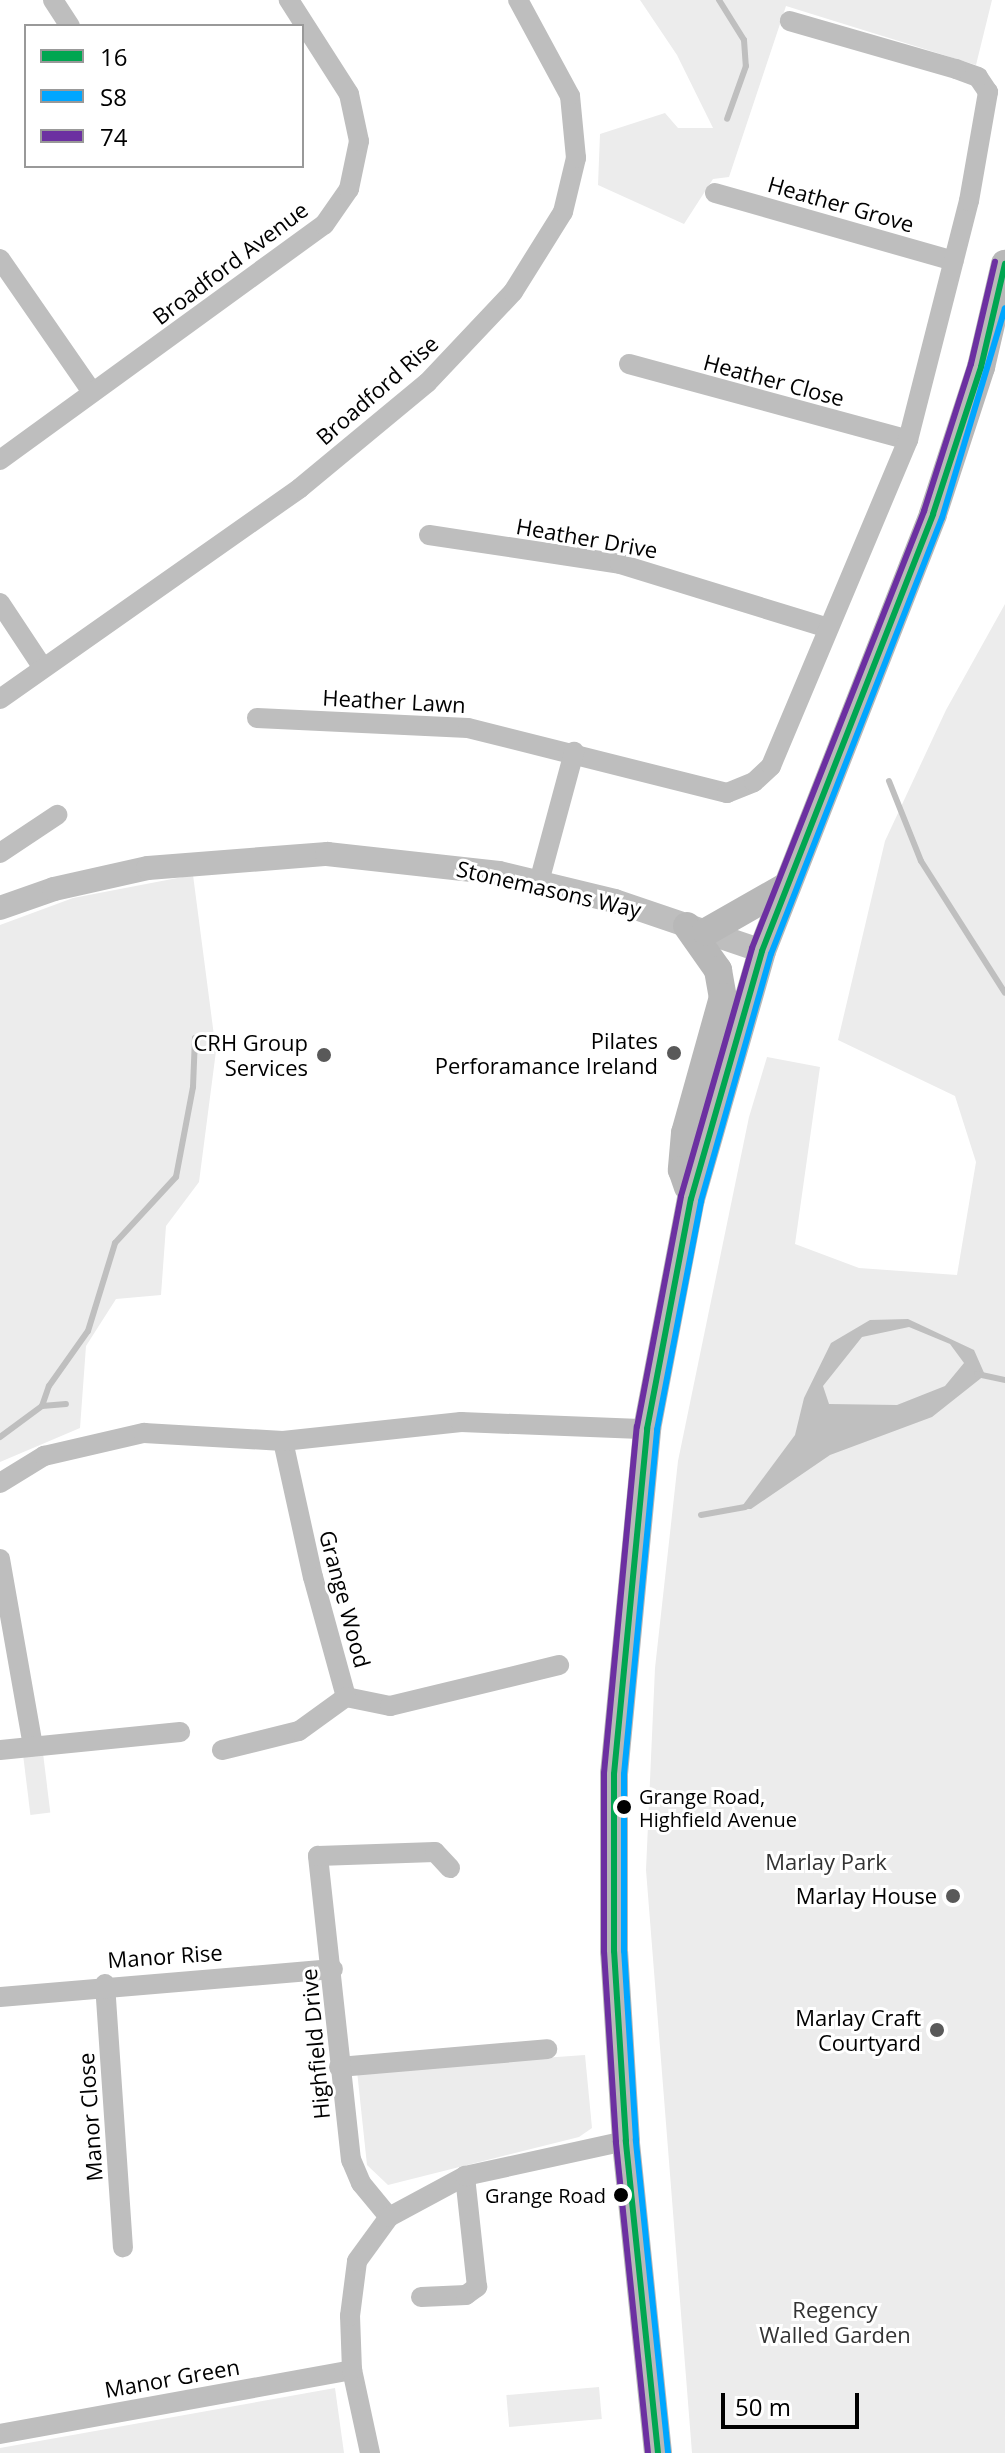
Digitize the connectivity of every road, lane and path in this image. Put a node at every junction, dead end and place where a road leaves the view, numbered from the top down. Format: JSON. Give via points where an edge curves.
{"nodes":[{"id":1,"x":53,"y":0,"type":"edge"},
{"id":2,"x":289,"y":0,"type":"edge"},
{"id":3,"x":518,"y":0,"type":"edge"},
{"id":4,"x":790,"y":21,"type":"dead end"},
{"id":5,"x":69,"y":24,"type":"edge"},
{"id":6,"x":715,"y":193,"type":"dead end"},
{"id":7,"x":0,"y":259,"type":"edge"},
{"id":8,"x":954,"y":261,"type":"junction"},
{"id":9,"x":1003,"y":280,"type":"edge"},
{"id":10,"x":1005,"y":350,"type":"edge"},
{"id":11,"x":629,"y":364,"type":"dead end"},
{"id":12,"x":981,"y":367,"type":"junction"},
{"id":13,"x":92,"y":392,"type":"junction"},
{"id":14,"x":908,"y":440,"type":"junction"},
{"id":15,"x":0,"y":460,"type":"edge"},
{"id":16,"x":429,"y":535,"type":"dead end"},
{"id":17,"x":0,"y":603,"type":"edge"},
{"id":18,"x":825,"y":627,"type":"junction"},
{"id":19,"x":43,"y":668,"type":"junction"},
{"id":20,"x":0,"y":699,"type":"edge"},
{"id":21,"x":257,"y":718,"type":"dead end"},
{"id":22,"x":574,"y":752,"type":"junction"},
{"id":23,"x":57,"y":815,"type":"dead end"},
{"id":24,"x":0,"y":853,"type":"edge"},
{"id":25,"x":539,"y":882,"type":"junction"},
{"id":26,"x":783,"y":888,"type":"junction"},
{"id":27,"x":0,"y":908,"type":"edge"},
{"id":28,"x":696,"y":929,"type":"junction"},
{"id":29,"x":762,"y":951,"type":"junction"},
{"id":30,"x":691,"y":1199,"type":"junction"},
{"id":31,"x":647,"y":1429,"type":"junction"},
{"id":32,"x":283,"y":1441,"type":"junction"},
{"id":33,"x":0,"y":1483,"type":"edge"},
{"id":34,"x":0,"y":1559,"type":"edge"},
{"id":35,"x":559,"y":1665,"type":"dead end"},
{"id":36,"x":346,"y":1697,"type":"junction"},
{"id":37,"x":180,"y":1732,"type":"dead end"},
{"id":38,"x":33,"y":1746,"type":"junction"},
{"id":39,"x":0,"y":1750,"type":"edge"},
{"id":40,"x":222,"y":1750,"type":"dead end"},
{"id":41,"x":450,"y":1868,"type":"dead end"},
{"id":42,"x":333,"y":1969,"type":"junction"},
{"id":43,"x":105,"y":1984,"type":"junction"},
{"id":44,"x":0,"y":1997,"type":"edge"},
{"id":45,"x":547,"y":2049,"type":"dead end"},
{"id":46,"x":339,"y":2067,"type":"junction"},
{"id":47,"x":626,"y":2141,"type":"junction"},
{"id":48,"x":465,"y":2176,"type":"junction"},
{"id":49,"x":389,"y":2217,"type":"junction"},
{"id":50,"x":123,"y":2247,"type":"dead end"},
{"id":51,"x":421,"y":2297,"type":"dead end"},
{"id":52,"x":352,"y":2370,"type":"junction"},
{"id":53,"x":0,"y":2434,"type":"edge"},
{"id":54,"x":370,"y":2453,"type":"edge"},
{"id":55,"x":658,"y":2453,"type":"edge"}],
"edges":[{"from":1,"to":5,"type":"street"},
{"from":2,"to":13,"type":"street","name":"Broadford Avenue","via":[[349,94],[359,141],[349,189],[324,225]]},
{"from":3,"to":19,"type":"street","name":"Broadford Rise","via":[[570,96],[576,158],[563,212],[513,292],[427,383],[300,488]]},
{"from":4,"to":8,"type":"street","via":[[978,77],[988,92],[987,107]]},
{"from":6,"to":8,"type":"street","name":"Heather Grove"},
{"from":7,"to":13,"type":"street"},
{"from":8,"to":14,"type":"street"},
{"from":9,"to":12,"type":"main road"},
{"from":10,"to":12,"type":"main road"},
{"from":11,"to":14,"type":"street","name":"Heather Close"},
{"from":12,"to":26,"type":"main road","via":[[933,514]]},
{"from":13,"to":15,"type":"street","name":"Broadford Avenue"},
{"from":14,"to":18,"type":"street"},
{"from":16,"to":18,"type":"street","name":"Heather Drive","via":[[620,564]]},
{"from":17,"to":19,"type":"street"},
{"from":18,"to":22,"type":"street","name":"Heather Lawn","via":[[771,766],[754,782],[727,793]]},
{"from":19,"to":20,"type":"street","name":"Broadford Rise"},
{"from":21,"to":22,"type":"street","name":"Heather Lawn","via":[[453,727]]},
{"from":22,"to":25,"type":"street"},
{"from":23,"to":24,"type":"street"},
{"from":25,"to":27,"type":"street","name":"Stonemasons Way","via":[[411,859],[285,854],[148,868],[54,889]]},
{"from":25,"to":28,"type":"street","name":"Stonemasons Way"},
{"from":26,"to":28,"type":"main road"},
{"from":26,"to":29,"type":"main road"},
{"from":28,"to":29,"type":"street","name":"Stonemasons Way"},
{"from":28,"to":30,"type":"main road","via":[[723,982],[685,1133],[682,1170]]},
{"from":29,"to":30,"type":"main road"},
{"from":30,"to":31,"type":"main road"},
{"from":31,"to":32,"type":"street","via":[[461,1422]]},
{"from":31,"to":47,"type":"main road","via":[[614,1774],[614,1951]]},
{"from":32,"to":33,"type":"street","via":[[144,1433],[44,1456]]},
{"from":32,"to":36,"type":"street","name":"Grange Wood"},
{"from":34,"to":38,"type":"street"},
{"from":35,"to":36,"type":"street","name":"Grange Wood","via":[[390,1706]]},
{"from":36,"to":40,"type":"street","via":[[299,1731]]},
{"from":37,"to":38,"type":"street"},
{"from":38,"to":39,"type":"street"},
{"from":41,"to":42,"type":"street","name":"Highfield Drive","via":[[435,1852],[318,1856]]},
{"from":42,"to":43,"type":"street","name":"Manor Rise"},
{"from":42,"to":46,"type":"street","name":"Highfield Drive"},
{"from":43,"to":44,"type":"street","name":"Manor Rise"},
{"from":43,"to":50,"type":"street","name":"Manor Close"},
{"from":45,"to":46,"type":"street"},
{"from":46,"to":49,"type":"street","name":"Highfield Drive","via":[[351,2160],[361,2183]]},
{"from":47,"to":48,"type":"street"},
{"from":47,"to":55,"type":"main road"},
{"from":48,"to":49,"type":"street"},
{"from":48,"to":51,"type":"street","via":[[477,2287],[466,2295]]},
{"from":49,"to":52,"type":"street","via":[[357,2261],[350,2316]]},
{"from":52,"to":53,"type":"street","name":"Manor Green"},
{"from":52,"to":54,"type":"street"}]}
